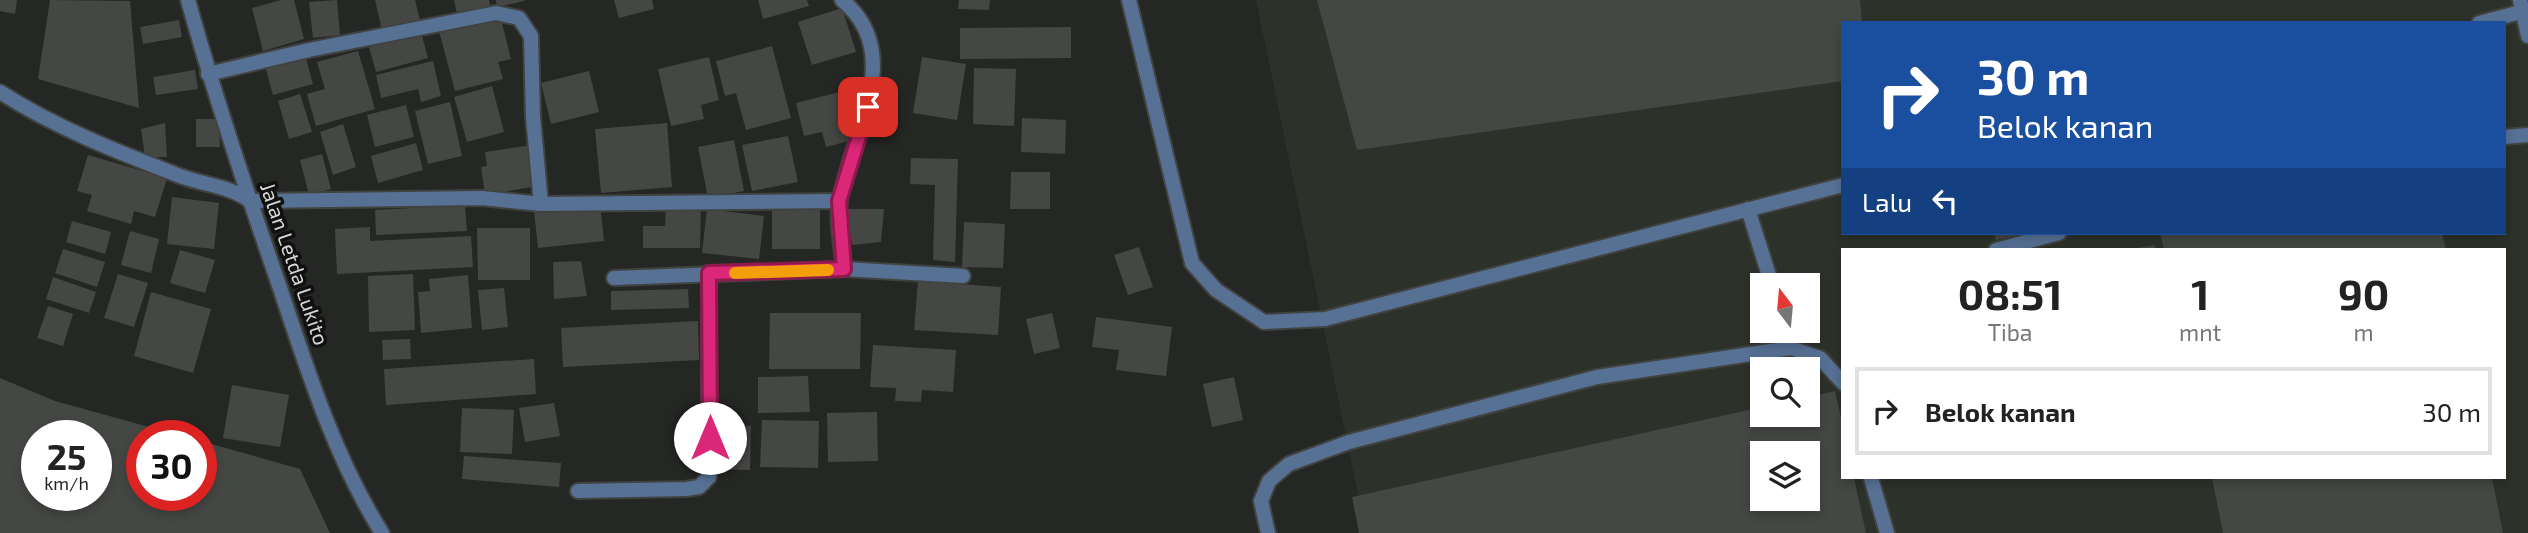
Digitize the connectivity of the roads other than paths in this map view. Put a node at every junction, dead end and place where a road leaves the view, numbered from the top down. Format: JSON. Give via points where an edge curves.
{"nodes":[{"id":1,"x":188,"y":0,"type":"edge"},
{"id":2,"x":842,"y":0,"type":"edge"},
{"id":3,"x":1129,"y":0,"type":"edge"},
{"id":4,"x":2523,"y":7,"type":"edge"},
{"id":5,"x":2484,"y":21,"type":"edge"},
{"id":6,"x":2528,"y":36,"type":"edge"},
{"id":7,"x":208,"y":74,"type":"junction"},
{"id":8,"x":0,"y":92,"type":"edge"},
{"id":9,"x":2528,"y":135,"type":"edge"},
{"id":10,"x":2506,"y":137,"type":"edge"},
{"id":11,"x":1841,"y":186,"type":"edge"},
{"id":12,"x":250,"y":201,"type":"junction"},
{"id":13,"x":839,"y":201,"type":"junction"},
{"id":14,"x":541,"y":204,"type":"junction"},
{"id":15,"x":1748,"y":209,"type":"junction"},
{"id":16,"x":2052,"y":235,"type":"edge"},
{"id":17,"x":2003,"y":248,"type":"edge"},
{"id":18,"x":844,"y":269,"type":"junction"},
{"id":19,"x":709,"y":273,"type":"junction"},
{"id":20,"x":1768,"y":273,"type":"edge"},
{"id":21,"x":963,"y":276,"type":"dead end"},
{"id":22,"x":614,"y":278,"type":"dead end"},
{"id":23,"x":1790,"y":343,"type":"edge"},
{"id":24,"x":1791,"y":348,"type":"junction"},
{"id":25,"x":1841,"y":381,"type":"edge"},
{"id":26,"x":1871,"y":479,"type":"edge"},
{"id":27,"x":578,"y":491,"type":"dead end"},
{"id":28,"x":382,"y":533,"type":"edge"},
{"id":29,"x":1268,"y":533,"type":"edge"},
{"id":30,"x":1887,"y":533,"type":"edge"}],
"edges":[{"from":1,"to":7,"type":"street","name":"Jalan Letda Lukito"},
{"from":2,"to":13,"type":"street","via":[[859,14],[868,41],[873,87]]},
{"from":3,"to":15,"type":"street","via":[[1192,263],[1216,290],[1264,322],[1325,319]]},
{"from":4,"to":5,"type":"street"},
{"from":4,"to":6,"type":"street"},
{"from":7,"to":12,"type":"street","name":"Jalan Letda Lukito"},
{"from":7,"to":14,"type":"street","via":[[496,13],[519,18],[531,36]]},
{"from":8,"to":12,"type":"street","via":[[95,143],[189,179],[238,192]]},
{"from":9,"to":10,"type":"street"},
{"from":11,"to":15,"type":"street"},
{"from":12,"to":14,"type":"street","via":[[482,198]]},
{"from":12,"to":28,"type":"street","name":"Jalan Letda Lukito","via":[[313,385],[360,498]]},
{"from":13,"to":14,"type":"street"},
{"from":13,"to":18,"type":"street"},
{"from":15,"to":20,"type":"street"},
{"from":16,"to":17,"type":"street"},
{"from":18,"to":19,"type":"street"},
{"from":18,"to":21,"type":"street"},
{"from":19,"to":22,"type":"street"},
{"from":19,"to":27,"type":"street","via":[[709,477],[699,487],[686,489]]},
{"from":23,"to":24,"type":"street"},
{"from":24,"to":25,"type":"street","via":[[1820,358]]},
{"from":24,"to":29,"type":"street","via":[[1597,377],[1349,442],[1289,464],[1269,481],[1261,501]]},
{"from":26,"to":30,"type":"street"}]}
